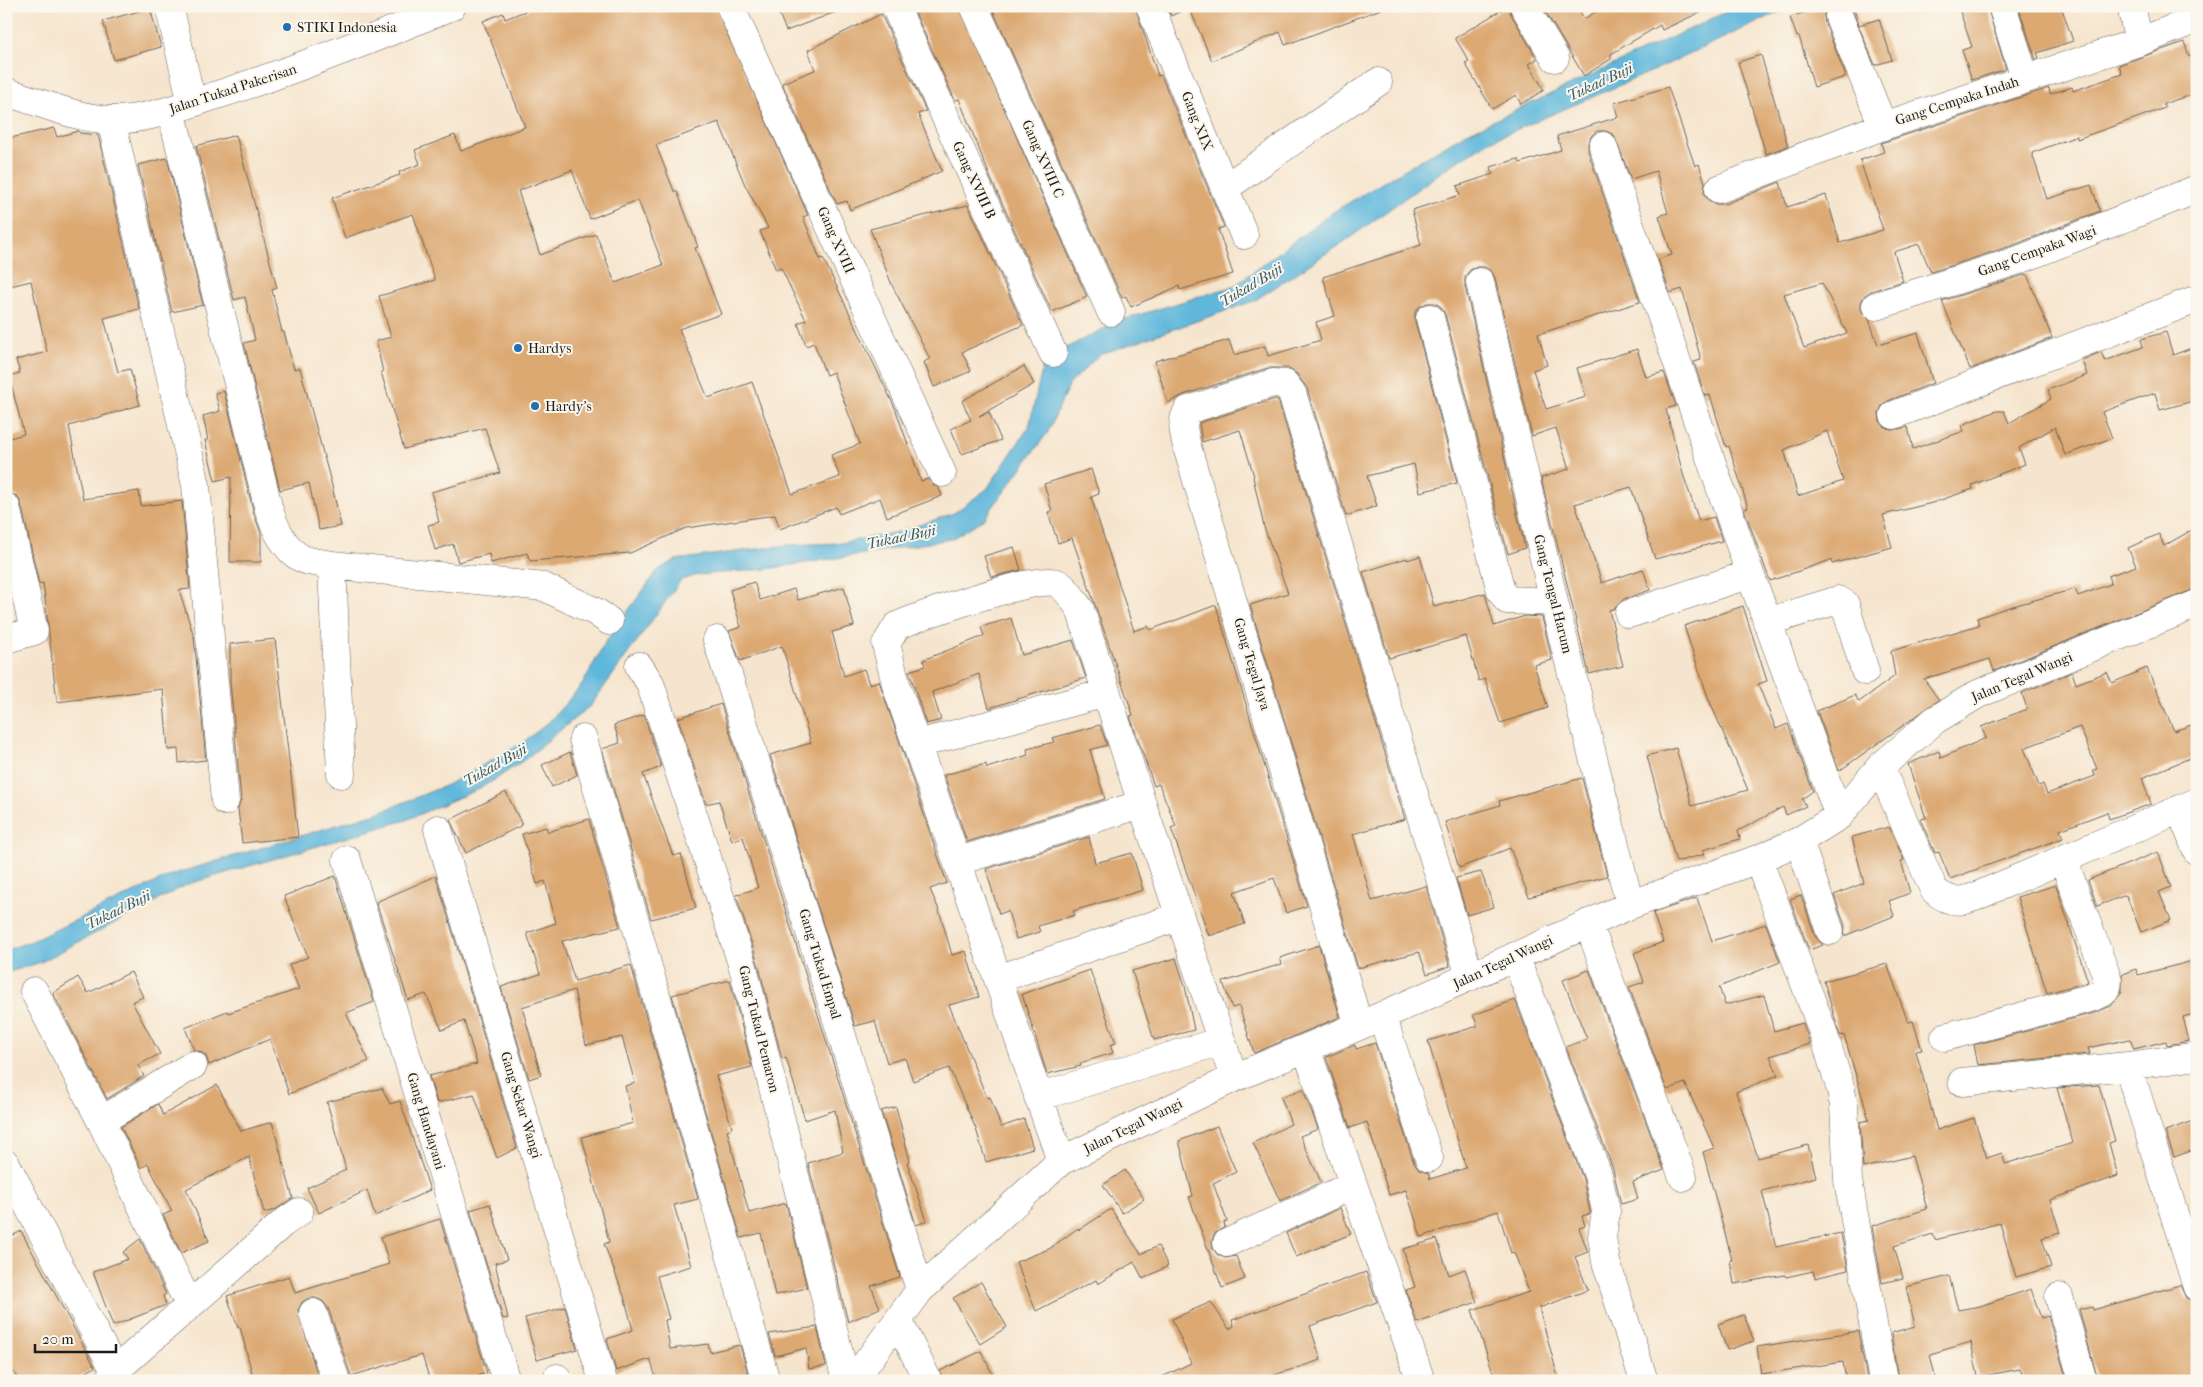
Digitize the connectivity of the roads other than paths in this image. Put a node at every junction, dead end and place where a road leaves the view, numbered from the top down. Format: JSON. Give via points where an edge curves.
{"nodes":[{"id":1,"x":169,"y":6,"type":"edge"},
{"id":2,"x":452,"y":6,"type":"edge"},
{"id":3,"x":730,"y":6,"type":"edge"},
{"id":4,"x":895,"y":6,"type":"edge"},
{"id":5,"x":974,"y":6,"type":"edge"},
{"id":6,"x":1150,"y":6,"type":"edge"},
{"id":7,"x":1524,"y":6,"type":"edge"},
{"id":8,"x":2002,"y":6,"type":"edge"},
{"id":9,"x":2130,"y":6,"type":"edge"},
{"id":10,"x":1839,"y":17,"type":"dead end"},
{"id":11,"x":2197,"y":19,"type":"edge"},
{"id":12,"x":2139,"y":42,"type":"junction"},
{"id":13,"x":1555,"y":58,"type":"dead end"},
{"id":14,"x":2025,"y":78,"type":"junction"},
{"id":15,"x":1378,"y":82,"type":"dead end"},
{"id":16,"x":6,"y":92,"type":"edge"},
{"id":17,"x":181,"y":106,"type":"junction"},
{"id":18,"x":111,"y":120,"type":"junction"},
{"id":19,"x":1883,"y":126,"type":"junction"},
{"id":20,"x":1603,"y":146,"type":"dead end"},
{"id":21,"x":1225,"y":188,"type":"junction"},
{"id":22,"x":1719,"y":189,"type":"dead end"},
{"id":23,"x":2197,"y":189,"type":"edge"},
{"id":24,"x":1244,"y":235,"type":"dead end"},
{"id":25,"x":1480,"y":282,"type":"dead end"},
{"id":26,"x":2197,"y":299,"type":"edge"},
{"id":27,"x":1876,"y":306,"type":"dead end"},
{"id":28,"x":1111,"y":312,"type":"dead end"},
{"id":29,"x":1430,"y":318,"type":"dead end"},
{"id":30,"x":1053,"y":353,"type":"dead end"},
{"id":31,"x":1894,"y":415,"type":"dead end"},
{"id":32,"x":942,"y":473,"type":"dead end"},
{"id":33,"x":6,"y":507,"type":"edge"},
{"id":34,"x":332,"y":565,"type":"junction"},
{"id":35,"x":1750,"y":574,"type":"junction"},
{"id":36,"x":1554,"y":602,"type":"junction"},
{"id":37,"x":2197,"y":604,"type":"edge"},
{"id":38,"x":1629,"y":614,"type":"dead end"},
{"id":39,"x":609,"y":621,"type":"dead end"},
{"id":40,"x":1767,"y":622,"type":"junction"},
{"id":41,"x":6,"y":639,"type":"edge"},
{"id":42,"x":717,"y":640,"type":"dead end"},
{"id":43,"x":1865,"y":671,"type":"dead end"},
{"id":44,"x":644,"y":674,"type":"dead end"},
{"id":45,"x":1106,"y":693,"type":"junction"},
{"id":46,"x":583,"y":739,"type":"dead end"},
{"id":47,"x":918,"y":744,"type":"junction"},
{"id":48,"x":1880,"y":768,"type":"junction"},
{"id":49,"x":341,"y":774,"type":"dead end"},
{"id":50,"x":225,"y":801,"type":"dead end"},
{"id":51,"x":1142,"y":804,"type":"junction"},
{"id":52,"x":2188,"y":805,"type":"edge"},
{"id":53,"x":1839,"y":816,"type":"junction"},
{"id":54,"x":438,"y":829,"type":"dead end"},
{"id":55,"x":1799,"y":841,"type":"junction"},
{"id":56,"x":2197,"y":851,"type":"edge"},
{"id":57,"x":1758,"y":859,"type":"junction"},
{"id":58,"x":2063,"y":859,"type":"junction"},
{"id":59,"x":347,"y":860,"type":"dead end"},
{"id":60,"x":959,"y":861,"type":"junction"},
{"id":61,"x":1630,"y":905,"type":"junction"},
{"id":62,"x":1180,"y":916,"type":"junction"},
{"id":63,"x":1588,"y":923,"type":"junction"},
{"id":64,"x":1830,"y":931,"type":"dead end"},
{"id":65,"x":1516,"y":956,"type":"junction"},
{"id":66,"x":1470,"y":977,"type":"junction"},
{"id":67,"x":998,"y":979,"type":"junction"},
{"id":68,"x":34,"y":991,"type":"dead end"},
{"id":69,"x":1371,"y":1021,"type":"junction"},
{"id":70,"x":1945,"y":1037,"type":"dead end"},
{"id":71,"x":1221,"y":1041,"type":"junction"},
{"id":72,"x":1306,"y":1048,"type":"junction"},
{"id":73,"x":2197,"y":1056,"type":"edge"},
{"id":74,"x":193,"y":1064,"type":"dead end"},
{"id":75,"x":2128,"y":1066,"type":"junction"},
{"id":76,"x":1234,"y":1078,"type":"junction"},
{"id":77,"x":1962,"y":1082,"type":"dead end"},
{"id":78,"x":1038,"y":1097,"type":"junction"},
{"id":79,"x":101,"y":1121,"type":"junction"},
{"id":80,"x":1429,"y":1158,"type":"dead end"},
{"id":81,"x":1061,"y":1161,"type":"junction"},
{"id":82,"x":6,"y":1164,"type":"edge"},
{"id":83,"x":1683,"y":1177,"type":"dead end"},
{"id":84,"x":1353,"y":1185,"type":"junction"},
{"id":85,"x":299,"y":1212,"type":"dead end"},
{"id":86,"x":1227,"y":1243,"type":"dead end"},
{"id":87,"x":2197,"y":1287,"type":"edge"},
{"id":88,"x":920,"y":1290,"type":"junction"},
{"id":89,"x":2059,"y":1297,"type":"dead end"},
{"id":90,"x":189,"y":1305,"type":"junction"},
{"id":91,"x":313,"y":1313,"type":"dead end"},
{"id":92,"x":898,"y":1320,"type":"junction"},
{"id":93,"x":112,"y":1376,"type":"edge"},
{"id":94,"x":336,"y":1381,"type":"edge"},
{"id":95,"x":506,"y":1381,"type":"edge"},
{"id":96,"x":604,"y":1381,"type":"edge"},
{"id":97,"x":766,"y":1381,"type":"edge"},
{"id":98,"x":846,"y":1381,"type":"edge"},
{"id":99,"x":852,"y":1381,"type":"edge"},
{"id":100,"x":928,"y":1381,"type":"edge"},
{"id":101,"x":1420,"y":1381,"type":"edge"},
{"id":102,"x":1644,"y":1381,"type":"edge"},
{"id":103,"x":1883,"y":1381,"type":"edge"},
{"id":104,"x":2083,"y":1381,"type":"edge"}],
"edges":[{"from":1,"to":17,"type":"street"},
{"from":2,"to":17,"type":"street","name":"Jalan Tukad Pakerisan","via":[[305,65]]},
{"from":3,"to":32,"type":"street","name":"Gang XVIII"},
{"from":4,"to":30,"type":"street","name":"Gang XVIII B"},
{"from":5,"to":28,"type":"street","name":"Gang XVIII C"},
{"from":6,"to":21,"type":"street","name":"Gang XIX"},
{"from":7,"to":13,"type":"street"},
{"from":8,"to":14,"type":"street"},
{"from":9,"to":12,"type":"street"},
{"from":10,"to":19,"type":"street"},
{"from":11,"to":12,"type":"street","name":"Gang Cempaka Indah"},
{"from":12,"to":14,"type":"street","name":"Gang Cempaka Indah"},
{"from":14,"to":19,"type":"street","name":"Gang Cempaka Indah"},
{"from":15,"to":21,"type":"street"},
{"from":16,"to":18,"type":"street","name":"Jalan Tukad Pakerisan"},
{"from":17,"to":18,"type":"street","name":"Jalan Tukad Pakerisan","via":[[139,117]]},
{"from":17,"to":34,"type":"street","via":[[275,527],[301,558]]},
{"from":18,"to":50,"type":"street","via":[[196,485]]},
{"from":19,"to":22,"type":"street","name":"Gang Cempaka Indah"},
{"from":20,"to":35,"type":"street"},
{"from":21,"to":24,"type":"street","name":"Gang XIX"},
{"from":23,"to":27,"type":"street","name":"Gang Cempaka Wagi","via":[[2019,260]]},
{"from":25,"to":36,"type":"street","name":"Gang Tengal Harum"},
{"from":26,"to":31,"type":"street"},
{"from":29,"to":36,"type":"street","via":[[1501,591],[1507,600]]},
{"from":33,"to":41,"type":"street","via":[[34,631]]},
{"from":34,"to":39,"type":"street","via":[[544,587]]},
{"from":34,"to":49,"type":"street"},
{"from":35,"to":38,"type":"street"},
{"from":35,"to":40,"type":"street"},
{"from":36,"to":61,"type":"street","name":"Gang Tengal Harum"},
{"from":37,"to":48,"type":"street","name":"Jalan Tegal Wangi","via":[[1978,694],[1936,720]]},
{"from":40,"to":43,"type":"street","via":[[1838,600],[1845,604]]},
{"from":40,"to":53,"type":"street"},
{"from":42,"to":88,"type":"street","name":"Gang Tukad Empal"},
{"from":44,"to":98,"type":"street","name":"Gang Tukad Pemaron","via":[[743,967]]},
{"from":45,"to":47,"type":"street"},
{"from":45,"to":47,"type":"street","via":[[1080,609],[1056,582],[1041,582],[991,593],[914,618],[897,626],[891,633],[886,644],[890,664]]},
{"from":45,"to":51,"type":"street"},
{"from":46,"to":97,"type":"street"},
{"from":47,"to":60,"type":"street"},
{"from":48,"to":53,"type":"street","name":"Jalan Tegal Wangi"},
{"from":48,"to":58,"type":"street","via":[[1934,890],[1943,899],[1967,900]]},
{"from":51,"to":60,"type":"street"},
{"from":51,"to":62,"type":"street"},
{"from":52,"to":56,"type":"street"},
{"from":52,"to":58,"type":"street"},
{"from":53,"to":55,"type":"street","name":"Jalan Tegal Wangi"},
{"from":54,"to":96,"type":"street","name":"Gang Sekar Wangi"},
{"from":55,"to":57,"type":"street","name":"Jalan Tegal Wangi"},
{"from":55,"to":64,"type":"street"},
{"from":57,"to":61,"type":"street","name":"Jalan Tegal Wangi"},
{"from":57,"to":103,"type":"street","via":[[1822,1029],[1844,1106],[1848,1180]]},
{"from":58,"to":70,"type":"street","via":[[2108,980],[2108,988],[2090,998]]},
{"from":59,"to":95,"type":"street","name":"Gang Handayani"},
{"from":60,"to":67,"type":"street"},
{"from":61,"to":63,"type":"street","name":"Jalan Tegal Wangi"},
{"from":62,"to":67,"type":"street"},
{"from":62,"to":71,"type":"street"},
{"from":63,"to":65,"type":"street","name":"Jalan Tegal Wangi"},
{"from":63,"to":83,"type":"street"},
{"from":65,"to":66,"type":"street","name":"Jalan Tegal Wangi"},
{"from":65,"to":102,"type":"street","via":[[1598,1175],[1606,1212],[1602,1237],[1606,1262]]},
{"from":66,"to":69,"type":"street","name":"Jalan Tegal Wangi"},
{"from":66,"to":69,"type":"street","name":"Gang Tegal Jaya","via":[[1292,393],[1284,384],[1266,385],[1188,410],[1183,427]]},
{"from":67,"to":78,"type":"street"},
{"from":68,"to":79,"type":"street"},
{"from":69,"to":72,"type":"street","name":"Jalan Tegal Wangi"},
{"from":69,"to":80,"type":"street"},
{"from":71,"to":76,"type":"street"},
{"from":71,"to":78,"type":"street"},
{"from":72,"to":76,"type":"street","name":"Jalan Tegal Wangi"},
{"from":72,"to":84,"type":"street"},
{"from":73,"to":75,"type":"street"},
{"from":74,"to":79,"type":"street"},
{"from":75,"to":77,"type":"street"},
{"from":75,"to":87,"type":"street"},
{"from":76,"to":81,"type":"street","name":"Jalan Tegal Wangi"},
{"from":78,"to":81,"type":"street"},
{"from":79,"to":90,"type":"street"},
{"from":81,"to":88,"type":"street","name":"Jalan Tegal Wangi"},
{"from":82,"to":93,"type":"street"},
{"from":84,"to":86,"type":"street"},
{"from":84,"to":101,"type":"street"},
{"from":85,"to":90,"type":"street"},
{"from":88,"to":92,"type":"street","name":"Jalan Tegal Wangi"},
{"from":89,"to":104,"type":"street"},
{"from":90,"to":93,"type":"street"},
{"from":91,"to":94,"type":"street"},
{"from":92,"to":99,"type":"street","name":"Jalan Tegal Wangi"},
{"from":92,"to":100,"type":"street"}]}
